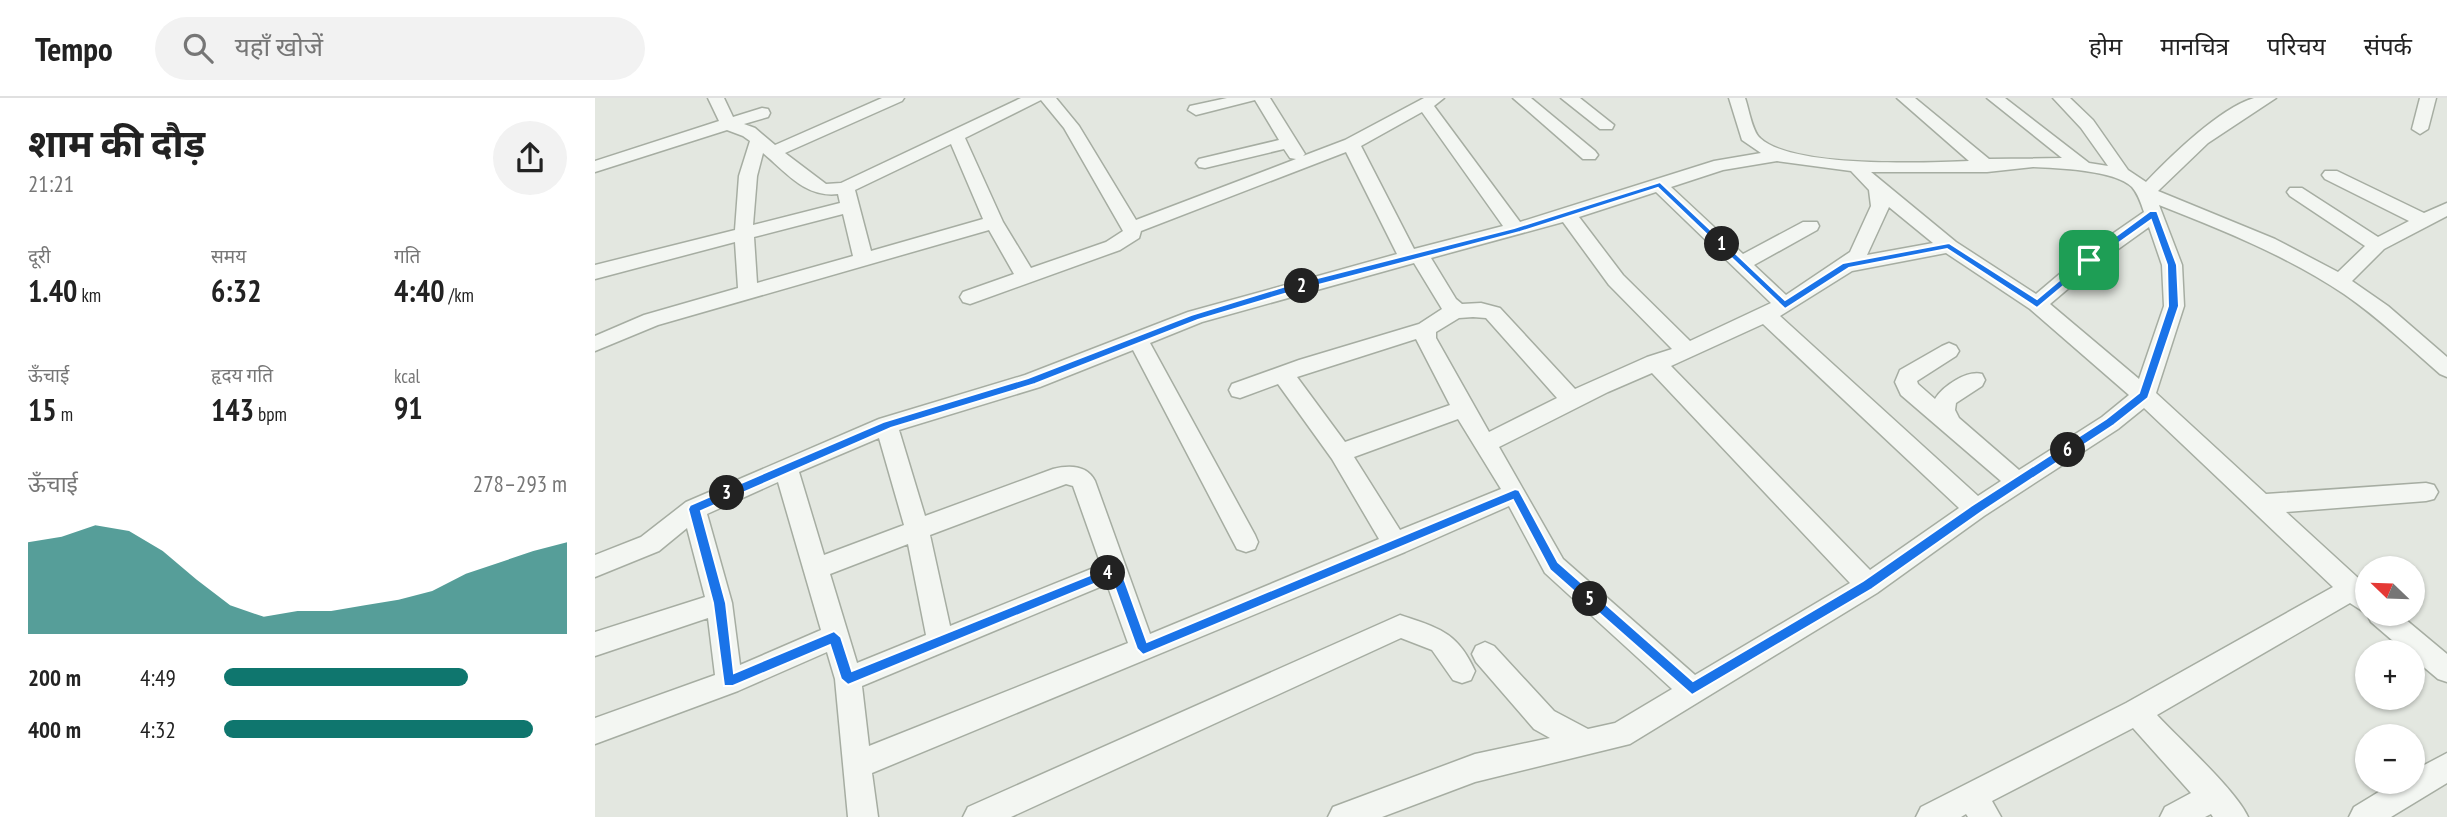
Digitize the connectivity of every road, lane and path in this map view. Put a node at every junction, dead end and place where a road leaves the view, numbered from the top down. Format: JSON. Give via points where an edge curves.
{"nodes":[{"id":1,"x":716,"y":98,"type":"edge"},
{"id":2,"x":896,"y":98,"type":"edge"},
{"id":3,"x":1034,"y":98,"type":"edge"},
{"id":4,"x":1047,"y":98,"type":"edge"},
{"id":5,"x":1248,"y":98,"type":"edge"},
{"id":6,"x":1262,"y":98,"type":"edge"},
{"id":7,"x":1521,"y":98,"type":"edge"},
{"id":8,"x":1569,"y":98,"type":"edge"},
{"id":9,"x":1737,"y":98,"type":"edge"},
{"id":10,"x":1905,"y":98,"type":"edge"},
{"id":11,"x":1995,"y":98,"type":"edge"},
{"id":12,"x":2428,"y":98,"type":"edge"},
{"id":13,"x":2066,"y":99,"type":"edge"},
{"id":14,"x":2261,"y":99,"type":"edge"},
{"id":15,"x":1216,"y":102,"type":"edge"},
{"id":16,"x":1421,"y":102,"type":"edge"},
{"id":17,"x":757,"y":106,"type":"edge"},
{"id":18,"x":1196,"y":110,"type":"dead end"},
{"id":19,"x":729,"y":125,"type":"junction"},
{"id":20,"x":1606,"y":125,"type":"dead end"},
{"id":21,"x":2420,"y":130,"type":"dead end"},
{"id":22,"x":955,"y":135,"type":"junction"},
{"id":23,"x":760,"y":141,"type":"junction"},
{"id":24,"x":1289,"y":143,"type":"junction"},
{"id":25,"x":1350,"y":144,"type":"junction"},
{"id":26,"x":1588,"y":155,"type":"dead end"},
{"id":27,"x":1777,"y":156,"type":"junction"},
{"id":28,"x":1205,"y":163,"type":"dead end"},
{"id":29,"x":1301,"y":163,"type":"junction"},
{"id":30,"x":1856,"y":166,"type":"junction"},
{"id":31,"x":2084,"y":166,"type":"junction"},
{"id":32,"x":595,"y":167,"type":"edge"},
{"id":33,"x":1987,"y":167,"type":"junction"},
{"id":34,"x":2122,"y":174,"type":"junction"},
{"id":35,"x":2330,"y":175,"type":"dead end"},
{"id":36,"x":1660,"y":185,"type":"junction"},
{"id":37,"x":1878,"y":190,"type":"junction"},
{"id":38,"x":2296,"y":192,"type":"dead end"},
{"id":39,"x":843,"y":195,"type":"junction"},
{"id":40,"x":2150,"y":203,"type":"junction"},
{"id":41,"x":2447,"y":209,"type":"edge"},
{"id":42,"x":1567,"y":215,"type":"junction"},
{"id":43,"x":2423,"y":220,"type":"junction"},
{"id":44,"x":994,"y":222,"type":"junction"},
{"id":45,"x":1810,"y":226,"type":"dead end"},
{"id":46,"x":1132,"y":228,"type":"junction"},
{"id":47,"x":1516,"y":230,"type":"junction"},
{"id":48,"x":743,"y":236,"type":"junction"},
{"id":49,"x":1949,"y":246,"type":"junction"},
{"id":50,"x":2377,"y":246,"type":"junction"},
{"id":51,"x":1415,"y":257,"type":"junction"},
{"id":52,"x":864,"y":260,"type":"junction"},
{"id":53,"x":1742,"y":263,"type":"junction"},
{"id":54,"x":1846,"y":266,"type":"junction"},
{"id":55,"x":595,"y":272,"type":"edge"},
{"id":56,"x":1026,"y":278,"type":"junction"},
{"id":57,"x":2340,"y":282,"type":"junction"},
{"id":58,"x":748,"y":292,"type":"junction"},
{"id":59,"x":970,"y":297,"type":"dead end"},
{"id":60,"x":2037,"y":304,"type":"junction"},
{"id":61,"x":1775,"y":309,"type":"junction"},
{"id":62,"x":1456,"y":310,"type":"junction"},
{"id":63,"x":1426,"y":329,"type":"junction"},
{"id":64,"x":1138,"y":340,"type":"junction"},
{"id":65,"x":595,"y":344,"type":"edge"},
{"id":66,"x":1687,"y":351,"type":"junction"},
{"id":67,"x":1949,"y":351,"type":"dead end"},
{"id":68,"x":1654,"y":362,"type":"junction"},
{"id":69,"x":2447,"y":369,"type":"edge"},
{"id":70,"x":1282,"y":373,"type":"junction"},
{"id":71,"x":1974,"y":380,"type":"dead end"},
{"id":72,"x":1240,"y":390,"type":"dead end"},
{"id":73,"x":2144,"y":395,"type":"junction"},
{"id":74,"x":1572,"y":400,"type":"junction"},
{"id":75,"x":1464,"y":409,"type":"junction"},
{"id":76,"x":1950,"y":423,"type":"junction"},
{"id":77,"x":887,"y":425,"type":"junction"},
{"id":78,"x":1487,"y":443,"type":"junction"},
{"id":79,"x":1340,"y":453,"type":"junction"},
{"id":80,"x":786,"y":468,"type":"junction"},
{"id":81,"x":2019,"y":483,"type":"junction"},
{"id":82,"x":2426,"y":492,"type":"dead end"},
{"id":83,"x":1515,"y":493,"type":"junction"},
{"id":84,"x":2259,"y":504,"type":"junction"},
{"id":85,"x":694,"y":509,"type":"junction"},
{"id":86,"x":1976,"y":509,"type":"junction"},
{"id":87,"x":917,"y":529,"type":"junction"},
{"id":88,"x":1246,"y":542,"type":"dead end"},
{"id":89,"x":1396,"y":545,"type":"junction"},
{"id":90,"x":595,"y":566,"type":"edge"},
{"id":91,"x":814,"y":569,"type":"junction"},
{"id":92,"x":1115,"y":570,"type":"junction"},
{"id":93,"x":1868,"y":585,"type":"junction"},
{"id":94,"x":2355,"y":591,"type":"edge"},
{"id":95,"x":2355,"y":599,"type":"edge"},
{"id":96,"x":719,"y":603,"type":"junction"},
{"id":97,"x":2394,"y":626,"type":"edge"},
{"id":98,"x":834,"y":637,"type":"junction"},
{"id":99,"x":940,"y":641,"type":"junction"},
{"id":100,"x":595,"y":645,"type":"edge"},
{"id":101,"x":1143,"y":649,"type":"junction"},
{"id":102,"x":1485,"y":654,"type":"dead end"},
{"id":103,"x":2447,"y":670,"type":"edge"},
{"id":104,"x":1462,"y":671,"type":"dead end"},
{"id":105,"x":848,"y":679,"type":"junction"},
{"id":106,"x":729,"y":682,"type":"junction"},
{"id":107,"x":1692,"y":689,"type":"junction"},
{"id":108,"x":2136,"y":712,"type":"junction"},
{"id":109,"x":595,"y":731,"type":"edge"},
{"id":110,"x":1585,"y":742,"type":"junction"},
{"id":111,"x":857,"y":765,"type":"junction"},
{"id":112,"x":2447,"y":767,"type":"edge"},
{"id":113,"x":1978,"y":806,"type":"edge"},
{"id":114,"x":2224,"y":807,"type":"edge"},
{"id":115,"x":863,"y":817,"type":"edge"},
{"id":116,"x":978,"y":817,"type":"edge"},
{"id":117,"x":1343,"y":817,"type":"edge"},
{"id":118,"x":1931,"y":817,"type":"edge"},
{"id":119,"x":2175,"y":817,"type":"edge"},
{"id":120,"x":2364,"y":817,"type":"edge"}],
"edges":[{"from":1,"to":19,"type":"street"},
{"from":2,"to":23,"type":"street"},
{"from":3,"to":22,"type":"street"},
{"from":4,"to":46,"type":"street","via":[[1071,125]]},
{"from":5,"to":15,"type":"street"},
{"from":6,"to":24,"type":"street"},
{"from":7,"to":26,"type":"street"},
{"from":8,"to":20,"type":"street"},
{"from":9,"to":27,"type":"street","via":[[1751,140]]},
{"from":10,"to":33,"type":"street"},
{"from":11,"to":31,"type":"street"},
{"from":12,"to":21,"type":"street"},
{"from":13,"to":34,"type":"street"},
{"from":14,"to":40,"type":"street","via":[[2171,165]]},
{"from":15,"to":18,"type":"street"},
{"from":16,"to":25,"type":"street"},
{"from":16,"to":47,"type":"street"},
{"from":17,"to":19,"type":"street"},
{"from":17,"to":23,"type":"street"},
{"from":19,"to":23,"type":"street"},
{"from":19,"to":32,"type":"street"},
{"from":22,"to":39,"type":"street"},
{"from":22,"to":44,"type":"street"},
{"from":23,"to":39,"type":"street","via":[[816,188]]},
{"from":23,"to":48,"type":"street","via":[[751,157]]},
{"from":24,"to":28,"type":"street"},
{"from":24,"to":29,"type":"street"},
{"from":25,"to":29,"type":"street"},
{"from":25,"to":51,"type":"street"},
{"from":27,"to":30,"type":"street"},
{"from":27,"to":36,"type":"street","via":[[1720,165]]},
{"from":29,"to":46,"type":"street"},
{"from":30,"to":33,"type":"street"},
{"from":30,"to":37,"type":"street"},
{"from":31,"to":33,"type":"street","via":[[2032,162]]},
{"from":31,"to":34,"type":"street"},
{"from":34,"to":40,"type":"street","via":[[2136,181]]},
{"from":35,"to":43,"type":"street"},
{"from":36,"to":42,"type":"street"},
{"from":36,"to":53,"type":"street"},
{"from":37,"to":49,"type":"street"},
{"from":37,"to":54,"type":"street","via":[[1880,206],[1858,256]]},
{"from":38,"to":50,"type":"street"},
{"from":39,"to":48,"type":"street","via":[[820,214]]},
{"from":39,"to":52,"type":"street"},
{"from":40,"to":57,"type":"street","via":[[2248,233]]},
{"from":40,"to":60,"type":"street"},
{"from":40,"to":73,"type":"street","via":[[2172,265],[2173,306]]},
{"from":41,"to":43,"type":"street"},
{"from":42,"to":47,"type":"street"},
{"from":42,"to":66,"type":"street","via":[[1616,280]]},
{"from":43,"to":50,"type":"street"},
{"from":44,"to":52,"type":"street"},
{"from":44,"to":56,"type":"street"},
{"from":45,"to":53,"type":"street"},
{"from":46,"to":56,"type":"street","via":[[1132,234],[1119,243]]},
{"from":47,"to":51,"type":"street"},
{"from":48,"to":55,"type":"street"},
{"from":48,"to":58,"type":"street"},
{"from":49,"to":54,"type":"street"},
{"from":49,"to":60,"type":"street"},
{"from":50,"to":57,"type":"street"},
{"from":51,"to":62,"type":"street"},
{"from":51,"to":64,"type":"street","via":[[1208,313]]},
{"from":52,"to":58,"type":"street"},
{"from":53,"to":61,"type":"street"},
{"from":54,"to":61,"type":"street"},
{"from":56,"to":59,"type":"street"},
{"from":57,"to":69,"type":"street"},
{"from":58,"to":65,"type":"street","via":[[651,320]]},
{"from":60,"to":73,"type":"street"},
{"from":61,"to":66,"type":"street"},
{"from":61,"to":86,"type":"street"},
{"from":62,"to":63,"type":"street"},
{"from":62,"to":74,"type":"street","via":[[1478,308],[1493,313]]},
{"from":63,"to":70,"type":"street"},
{"from":63,"to":75,"type":"street","via":[[1426,338]]},
{"from":64,"to":77,"type":"street","via":[[1032,381]]},
{"from":64,"to":88,"type":"street"},
{"from":66,"to":68,"type":"street"},
{"from":67,"to":76,"type":"street","via":[[1908,376],[1906,383]]},
{"from":68,"to":74,"type":"street"},
{"from":68,"to":93,"type":"street"},
{"from":70,"to":72,"type":"street"},
{"from":70,"to":79,"type":"street"},
{"from":71,"to":76,"type":"street","via":[[1946,399],[1944,410]]},
{"from":73,"to":81,"type":"street"},
{"from":73,"to":84,"type":"street"},
{"from":74,"to":78,"type":"street"},
{"from":75,"to":78,"type":"street"},
{"from":75,"to":79,"type":"street"},
{"from":76,"to":81,"type":"street"},
{"from":77,"to":80,"type":"street"},
{"from":77,"to":87,"type":"street"},
{"from":78,"to":83,"type":"street"},
{"from":79,"to":89,"type":"street"},
{"from":80,"to":85,"type":"street"},
{"from":80,"to":91,"type":"street"},
{"from":81,"to":86,"type":"street"},
{"from":82,"to":84,"type":"street"},
{"from":83,"to":89,"type":"street"},
{"from":83,"to":107,"type":"street","via":[[1554,566]]},
{"from":84,"to":94,"type":"street"},
{"from":85,"to":90,"type":"street","via":[[650,544]]},
{"from":85,"to":96,"type":"street"},
{"from":86,"to":93,"type":"street"},
{"from":87,"to":91,"type":"street"},
{"from":87,"to":92,"type":"street","via":[[1072,474],[1083,481]]},
{"from":87,"to":99,"type":"street"},
{"from":89,"to":101,"type":"street"},
{"from":91,"to":98,"type":"street"},
{"from":92,"to":99,"type":"street"},
{"from":92,"to":101,"type":"street"},
{"from":93,"to":107,"type":"street"},
{"from":95,"to":108,"type":"street"},
{"from":96,"to":100,"type":"street"},
{"from":96,"to":106,"type":"street"},
{"from":97,"to":103,"type":"street"},
{"from":98,"to":105,"type":"street"},
{"from":98,"to":106,"type":"street"},
{"from":99,"to":105,"type":"street"},
{"from":101,"to":111,"type":"street"},
{"from":102,"to":110,"type":"street","via":[[1544,720]]},
{"from":104,"to":116,"type":"street","via":[[1441,642],[1400,626]]},
{"from":105,"to":111,"type":"street"},
{"from":106,"to":109,"type":"street"},
{"from":107,"to":110,"type":"street","via":[[1620,735]]},
{"from":108,"to":113,"type":"street"},
{"from":108,"to":114,"type":"street"},
{"from":110,"to":117,"type":"street","via":[[1475,768]]},
{"from":111,"to":115,"type":"street"},
{"from":112,"to":120,"type":"street"},
{"from":113,"to":118,"type":"street"},
{"from":114,"to":119,"type":"street"}]}
